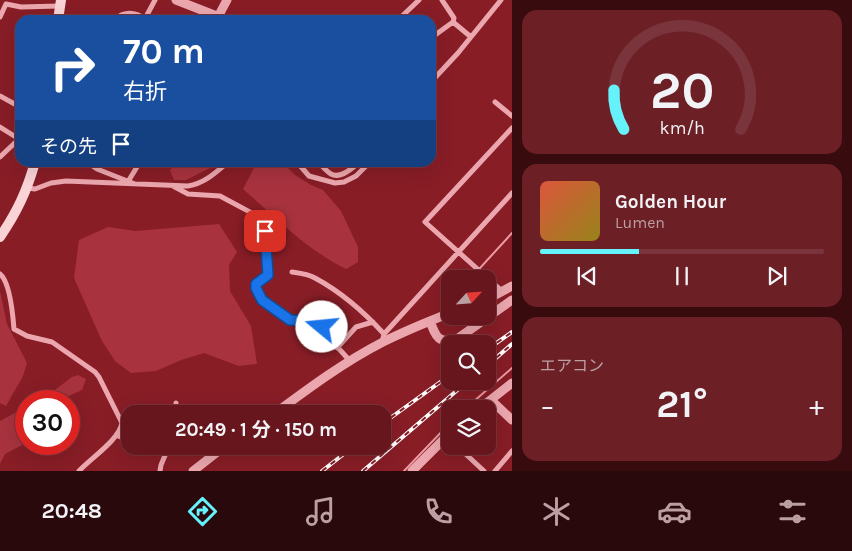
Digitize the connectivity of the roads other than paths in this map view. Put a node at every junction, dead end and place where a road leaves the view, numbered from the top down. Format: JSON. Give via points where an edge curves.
{"nodes":[{"id":1,"x":155,"y":0,"type":"edge"},
{"id":2,"x":176,"y":0,"type":"edge"},
{"id":3,"x":227,"y":0,"type":"edge"},
{"id":4,"x":419,"y":0,"type":"edge"},
{"id":5,"x":442,"y":0,"type":"edge"},
{"id":6,"x":501,"y":0,"type":"edge"},
{"id":7,"x":60,"y":3,"type":"edge"},
{"id":8,"x":123,"y":15,"type":"edge"},
{"id":9,"x":136,"y":15,"type":"edge"},
{"id":10,"x":148,"y":15,"type":"edge"},
{"id":11,"x":215,"y":15,"type":"edge"},
{"id":12,"x":224,"y":15,"type":"edge"},
{"id":13,"x":403,"y":15,"type":"edge"},
{"id":14,"x":0,"y":17,"type":"edge"},
{"id":15,"x":453,"y":22,"type":"junction"},
{"id":16,"x":436,"y":34,"type":"edge"},
{"id":17,"x":471,"y":37,"type":"junction"},
{"id":18,"x":436,"y":77,"type":"edge"},
{"id":19,"x":0,"y":96,"type":"edge"},
{"id":20,"x":495,"y":102,"type":"dead end"},
{"id":21,"x":15,"y":104,"type":"edge"},
{"id":22,"x":512,"y":116,"type":"edge"},
{"id":23,"x":0,"y":127,"type":"edge"},
{"id":24,"x":512,"y":128,"type":"edge"},
{"id":25,"x":15,"y":136,"type":"edge"},
{"id":26,"x":15,"y":142,"type":"edge"},
{"id":27,"x":0,"y":157,"type":"edge"},
{"id":28,"x":34,"y":167,"type":"edge"},
{"id":29,"x":95,"y":167,"type":"edge"},
{"id":30,"x":137,"y":167,"type":"edge"},
{"id":31,"x":222,"y":167,"type":"edge"},
{"id":32,"x":301,"y":167,"type":"edge"},
{"id":33,"x":324,"y":167,"type":"edge"},
{"id":34,"x":354,"y":167,"type":"edge"},
{"id":35,"x":365,"y":167,"type":"edge"},
{"id":36,"x":129,"y":180,"type":"junction"},
{"id":37,"x":136,"y":184,"type":"junction"},
{"id":38,"x":173,"y":186,"type":"junction"},
{"id":39,"x":28,"y":188,"type":"junction"},
{"id":40,"x":512,"y":193,"type":"edge"},
{"id":41,"x":0,"y":237,"type":"edge"},
{"id":42,"x":458,"y":252,"type":"junction"},
{"id":43,"x":292,"y":272,"type":"dead end"},
{"id":44,"x":0,"y":274,"type":"edge"},
{"id":45,"x":512,"y":286,"type":"edge"},
{"id":46,"x":502,"y":292,"type":"junction"},
{"id":47,"x":496,"y":295,"type":"edge"},
{"id":48,"x":512,"y":300,"type":"edge"},
{"id":49,"x":441,"y":317,"type":"edge"},
{"id":50,"x":430,"y":321,"type":"junction"},
{"id":51,"x":373,"y":322,"type":"junction"},
{"id":52,"x":382,"y":338,"type":"junction"},
{"id":53,"x":337,"y":348,"type":"junction"},
{"id":54,"x":350,"y":360,"type":"junction"},
{"id":55,"x":512,"y":383,"type":"edge"},
{"id":56,"x":491,"y":400,"type":"edge"},
{"id":57,"x":286,"y":405,"type":"edge"},
{"id":58,"x":496,"y":405,"type":"edge"},
{"id":59,"x":512,"y":420,"type":"edge"},
{"id":60,"x":116,"y":434,"type":"junction"},
{"id":61,"x":121,"y":436,"type":"edge"},
{"id":62,"x":441,"y":444,"type":"edge"},
{"id":63,"x":512,"y":451,"type":"edge"},
{"id":64,"x":165,"y":455,"type":"edge"},
{"id":65,"x":213,"y":455,"type":"edge"},
{"id":66,"x":467,"y":455,"type":"edge"},
{"id":67,"x":79,"y":471,"type":"edge"},
{"id":68,"x":160,"y":471,"type":"edge"},
{"id":69,"x":193,"y":471,"type":"edge"},
{"id":70,"x":412,"y":471,"type":"edge"},
{"id":71,"x":484,"y":471,"type":"edge"},
{"id":72,"x":495,"y":471,"type":"edge"}],
"edges":[{"from":1,"to":10,"type":"street"},
{"from":2,"to":11,"type":"street"},
{"from":3,"to":12,"type":"street"},
{"from":4,"to":13,"type":"street"},
{"from":5,"to":15,"type":"street","via":[[454,18]]},
{"from":6,"to":17,"type":"street"},
{"from":7,"to":14,"type":"street","via":[[37,7],[6,4]]},
{"from":8,"to":9,"type":"street"},
{"from":15,"to":16,"type":"street"},
{"from":15,"to":17,"type":"street"},
{"from":17,"to":18,"type":"street"},
{"from":19,"to":21,"type":"street"},
{"from":20,"to":22,"type":"street"},
{"from":23,"to":25,"type":"street"},
{"from":24,"to":42,"type":"street","via":[[425,222]]},
{"from":26,"to":27,"type":"street"},
{"from":28,"to":39,"type":"main road"},
{"from":29,"to":36,"type":"street"},
{"from":30,"to":36,"type":"street"},
{"from":31,"to":38,"type":"street","via":[[199,184]]},
{"from":32,"to":35,"type":"street","via":[[309,176],[335,183],[356,176]]},
{"from":33,"to":34,"type":"street","via":[[336,175]]},
{"from":36,"to":37,"type":"street"},
{"from":37,"to":38,"type":"street"},
{"from":37,"to":39,"type":"street","via":[[66,181]]},
{"from":38,"to":53,"type":"street","via":[[188,194],[220,196],[263,219],[269,270],[268,275],[256,284],[262,300],[290,320],[314,321]]},
{"from":39,"to":41,"type":"main road"},
{"from":40,"to":42,"type":"street"},
{"from":42,"to":46,"type":"street"},
{"from":42,"to":52,"type":"street"},
{"from":43,"to":51,"type":"street","via":[[313,277],[356,306]]},
{"from":44,"to":60,"type":"street","via":[[6,284],[14,330],[52,342],[95,372],[122,423]]},
{"from":45,"to":46,"type":"street"},
{"from":46,"to":47,"type":"street"},
{"from":48,"to":50,"type":"street","via":[[457,339],[447,342],[436,336]]},
{"from":49,"to":50,"type":"street"},
{"from":50,"to":52,"type":"street"},
{"from":51,"to":52,"type":"street"},
{"from":51,"to":53,"type":"street","via":[[356,327]]},
{"from":52,"to":54,"type":"street"},
{"from":53,"to":54,"type":"street"},
{"from":54,"to":57,"type":"street"},
{"from":55,"to":56,"type":"street"},
{"from":58,"to":59,"type":"street"},
{"from":60,"to":61,"type":"street"},
{"from":60,"to":67,"type":"street"},
{"from":62,"to":70,"type":"street"},
{"from":63,"to":72,"type":"street"},
{"from":64,"to":68,"type":"street"},
{"from":65,"to":69,"type":"street"},
{"from":66,"to":71,"type":"street"}]}
